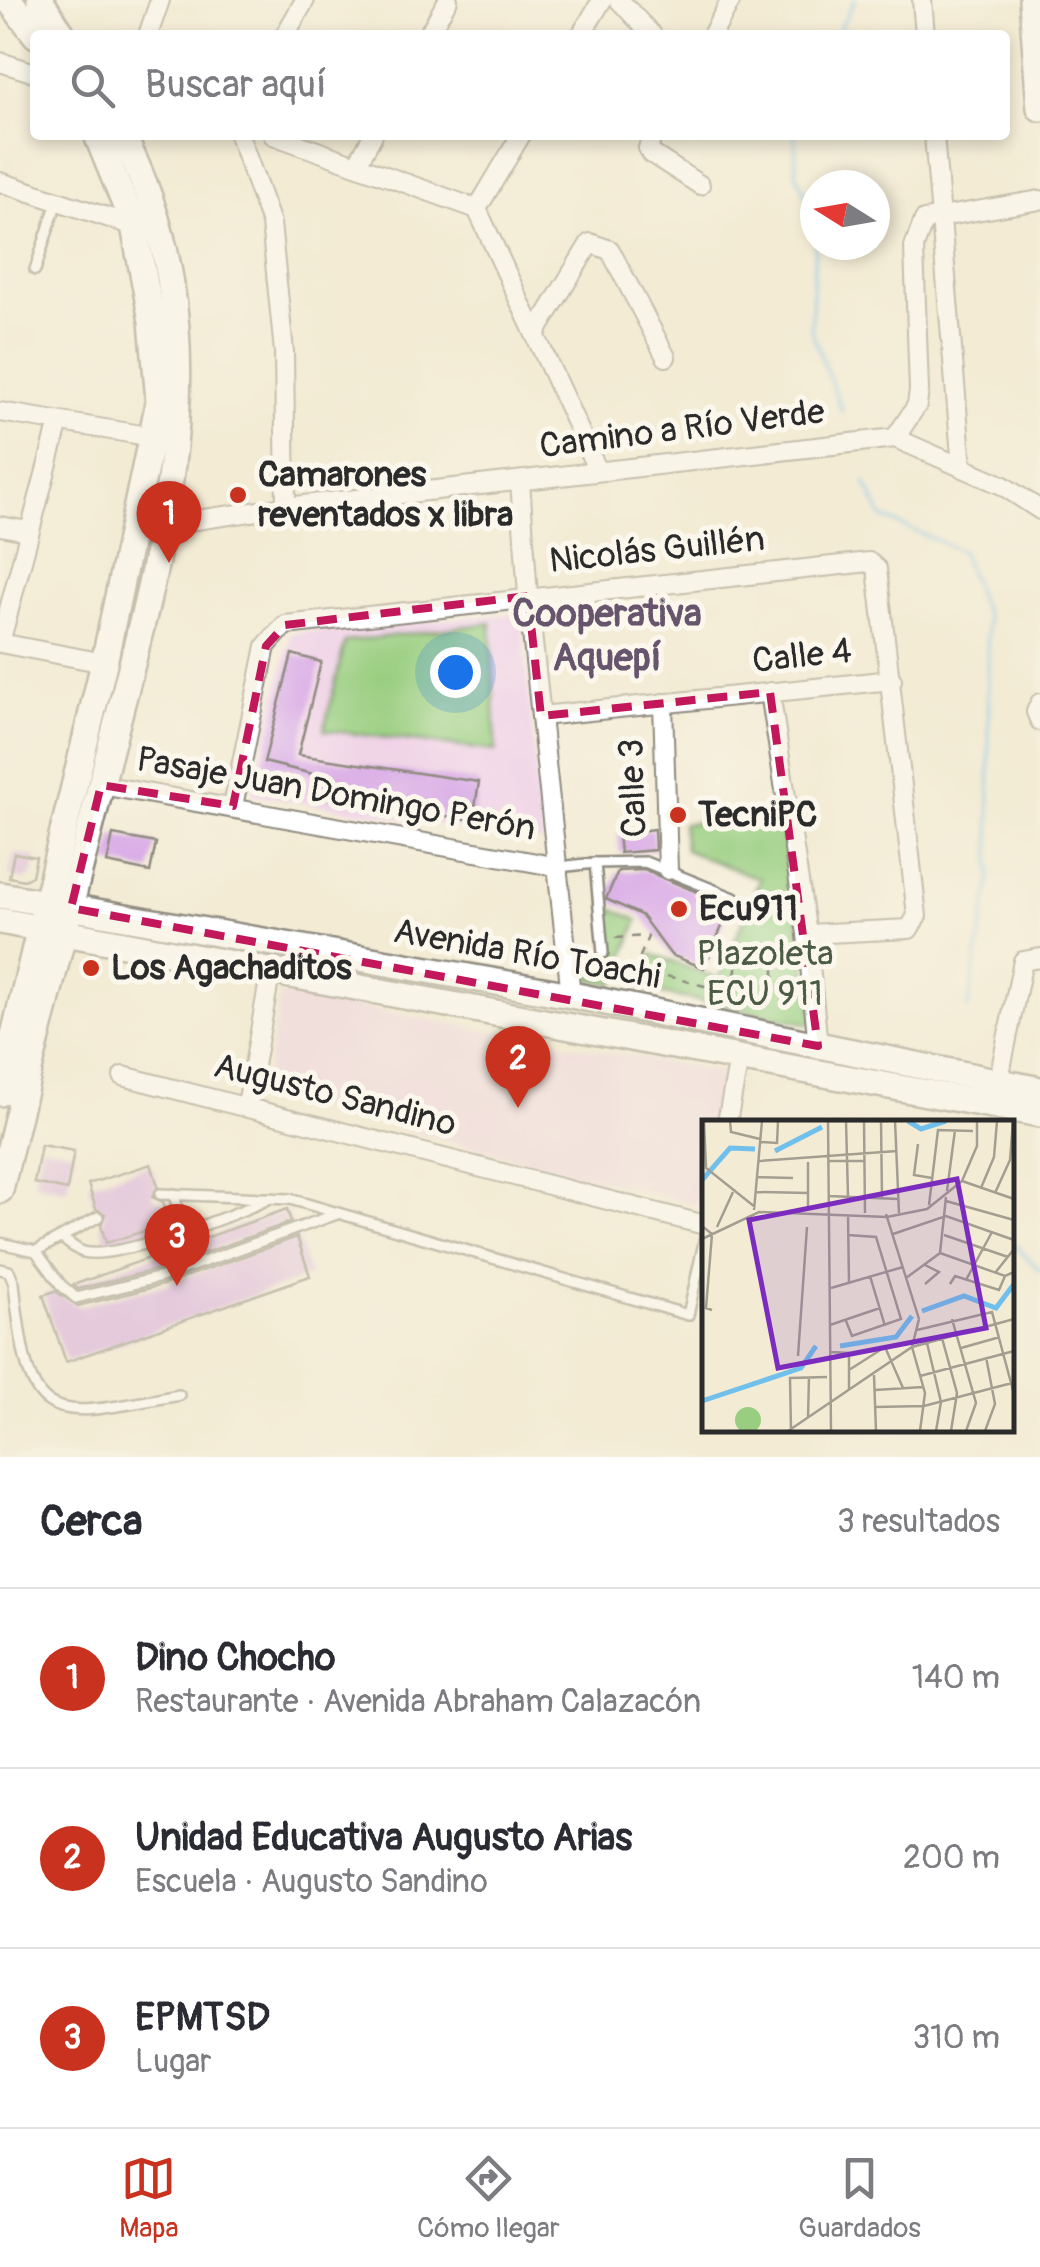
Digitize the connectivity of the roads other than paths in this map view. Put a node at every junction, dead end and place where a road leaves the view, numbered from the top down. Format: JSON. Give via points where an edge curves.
{"nodes":[{"id":1,"x":9,"y":0,"type":"edge"},
{"id":2,"x":40,"y":0,"type":"edge"},
{"id":3,"x":160,"y":0,"type":"edge"},
{"id":4,"x":305,"y":0,"type":"edge"},
{"id":5,"x":448,"y":0,"type":"edge"},
{"id":6,"x":602,"y":0,"type":"edge"},
{"id":7,"x":619,"y":0,"type":"edge"},
{"id":8,"x":731,"y":0,"type":"edge"},
{"id":9,"x":922,"y":0,"type":"edge"},
{"id":10,"x":1032,"y":0,"type":"edge"},
{"id":11,"x":32,"y":30,"type":"edge"},
{"id":12,"x":60,"y":30,"type":"edge"},
{"id":13,"x":150,"y":30,"type":"edge"},
{"id":14,"x":288,"y":30,"type":"edge"},
{"id":15,"x":431,"y":30,"type":"edge"},
{"id":16,"x":584,"y":30,"type":"edge"},
{"id":17,"x":647,"y":30,"type":"edge"},
{"id":18,"x":715,"y":30,"type":"edge"},
{"id":19,"x":925,"y":30,"type":"edge"},
{"id":20,"x":0,"y":62,"type":"edge"},
{"id":21,"x":30,"y":71,"type":"edge"},
{"id":22,"x":1040,"y":108,"type":"edge"},
{"id":23,"x":99,"y":140,"type":"edge"},
{"id":24,"x":124,"y":140,"type":"edge"},
{"id":25,"x":241,"y":140,"type":"edge"},
{"id":26,"x":287,"y":140,"type":"edge"},
{"id":27,"x":370,"y":140,"type":"edge"},
{"id":28,"x":519,"y":140,"type":"edge"},
{"id":29,"x":652,"y":140,"type":"edge"},
{"id":30,"x":934,"y":140,"type":"edge"},
{"id":31,"x":357,"y":164,"type":"junction"},
{"id":32,"x":0,"y":182,"type":"edge"},
{"id":33,"x":700,"y":185,"type":"dead end"},
{"id":34,"x":1040,"y":200,"type":"edge"},
{"id":35,"x":57,"y":202,"type":"junction"},
{"id":36,"x":478,"y":209,"type":"junction"},
{"id":37,"x":941,"y":214,"type":"junction"},
{"id":38,"x":134,"y":226,"type":"junction"},
{"id":39,"x":35,"y":270,"type":"dead end"},
{"id":40,"x":535,"y":334,"type":"junction"},
{"id":41,"x":666,"y":357,"type":"dead end"},
{"id":42,"x":0,"y":412,"type":"edge"},
{"id":43,"x":59,"y":422,"type":"junction"},
{"id":44,"x":154,"y":437,"type":"junction"},
{"id":45,"x":895,"y":438,"type":"junction"},
{"id":46,"x":962,"y":467,"type":"junction"},
{"id":47,"x":598,"y":471,"type":"junction"},
{"id":48,"x":520,"y":481,"type":"junction"},
{"id":49,"x":286,"y":507,"type":"junction"},
{"id":50,"x":1040,"y":510,"type":"edge"},
{"id":51,"x":165,"y":524,"type":"junction"},
{"id":52,"x":0,"y":526,"type":"edge"},
{"id":53,"x":134,"y":529,"type":"junction"},
{"id":54,"x":28,"y":531,"type":"junction"},
{"id":55,"x":528,"y":596,"type":"junction"},
{"id":56,"x":0,"y":643,"type":"edge"},
{"id":57,"x":104,"y":663,"type":"junction"},
{"id":58,"x":892,"y":680,"type":"junction"},
{"id":59,"x":770,"y":692,"type":"junction"},
{"id":60,"x":662,"y":703,"type":"junction"},
{"id":61,"x":1040,"y":703,"type":"edge"},
{"id":62,"x":540,"y":716,"type":"junction"},
{"id":63,"x":1040,"y":721,"type":"edge"},
{"id":64,"x":101,"y":784,"type":"junction"},
{"id":65,"x":233,"y":806,"type":"junction"},
{"id":66,"x":595,"y":863,"type":"junction"},
{"id":67,"x":559,"y":867,"type":"junction"},
{"id":68,"x":668,"y":870,"type":"junction"},
{"id":69,"x":0,"y":895,"type":"edge"},
{"id":70,"x":734,"y":898,"type":"dead end"},
{"id":71,"x":59,"y":905,"type":"junction"},
{"id":72,"x":0,"y":921,"type":"edge"},
{"id":73,"x":53,"y":931,"type":"junction"},
{"id":74,"x":807,"y":934,"type":"junction"},
{"id":75,"x":603,"y":953,"type":"dead end"},
{"id":76,"x":1040,"y":958,"type":"edge"},
{"id":77,"x":272,"y":969,"type":"junction"},
{"id":78,"x":571,"y":995,"type":"junction"},
{"id":79,"x":6,"y":1045,"type":"edge"},
{"id":80,"x":818,"y":1046,"type":"junction"},
{"id":81,"x":739,"y":1059,"type":"junction"},
{"id":82,"x":123,"y":1076,"type":"dead end"},
{"id":83,"x":998,"y":1082,"type":"junction"},
{"id":84,"x":1040,"y":1090,"type":"edge"},
{"id":85,"x":0,"y":1093,"type":"edge"},
{"id":86,"x":247,"y":1106,"type":"junction"},
{"id":87,"x":1040,"y":1114,"type":"edge"},
{"id":88,"x":727,"y":1120,"type":"edge"},
{"id":89,"x":0,"y":1190,"type":"edge"},
{"id":90,"x":160,"y":1194,"type":"dead end"},
{"id":91,"x":174,"y":1194,"type":"junction"},
{"id":92,"x":272,"y":1197,"type":"junction"},
{"id":93,"x":339,"y":1213,"type":"junction"},
{"id":94,"x":98,"y":1217,"type":"dead end"},
{"id":95,"x":702,"y":1224,"type":"edge"},
{"id":96,"x":183,"y":1230,"type":"junction"},
{"id":97,"x":63,"y":1239,"type":"junction"},
{"id":98,"x":0,"y":1242,"type":"edge"},
{"id":99,"x":702,"y":1251,"type":"edge"},
{"id":100,"x":36,"y":1252,"type":"junction"},
{"id":101,"x":0,"y":1269,"type":"edge"},
{"id":102,"x":179,"y":1395,"type":"dead end"}],
"edges":[{"from":1,"to":11,"type":"main road"},
{"from":2,"to":12,"type":"main road"},
{"from":3,"to":13,"type":"street"},
{"from":4,"to":14,"type":"street"},
{"from":5,"to":15,"type":"street"},
{"from":6,"to":16,"type":"street"},
{"from":7,"to":17,"type":"street"},
{"from":8,"to":18,"type":"street"},
{"from":9,"to":19,"type":"street"},
{"from":10,"to":22,"type":"main road"},
{"from":20,"to":21,"type":"street"},
{"from":23,"to":38,"type":"main road"},
{"from":24,"to":51,"type":"main road","via":[[163,244],[176,318],[181,396]]},
{"from":25,"to":49,"type":"street","via":[[270,223],[284,352]]},
{"from":26,"to":31,"type":"street"},
{"from":27,"to":31,"type":"street"},
{"from":28,"to":36,"type":"street"},
{"from":29,"to":33,"type":"street","via":[[652,154]]},
{"from":30,"to":37,"type":"street"},
{"from":31,"to":36,"type":"street"},
{"from":32,"to":35,"type":"street"},
{"from":34,"to":37,"type":"street"},
{"from":35,"to":38,"type":"street"},
{"from":35,"to":39,"type":"lane"},
{"from":36,"to":40,"type":"street"},
{"from":37,"to":45,"type":"street","via":[[924,220],[916,234],[919,390],[917,406]]},
{"from":37,"to":46,"type":"street"},
{"from":38,"to":44,"type":"main road","via":[[158,364]]},
{"from":40,"to":41,"type":"street","via":[[590,243],[610,250]]},
{"from":40,"to":47,"type":"street"},
{"from":42,"to":43,"type":"street"},
{"from":43,"to":44,"type":"street"},
{"from":43,"to":54,"type":"street"},
{"from":44,"to":53,"type":"main road"},
{"from":45,"to":46,"type":"street"},
{"from":45,"to":47,"type":"street","name":"Camino a Río Verde"},
{"from":46,"to":50,"type":"street"},
{"from":47,"to":48,"type":"street","name":"Camino a Río Verde"},
{"from":48,"to":49,"type":"street","name":"Camino a Río Verde"},
{"from":48,"to":55,"type":"street"},
{"from":49,"to":51,"type":"street","name":"Camino a Río Verde"},
{"from":51,"to":53,"type":"street","name":"Camino a Río Verde"},
{"from":51,"to":64,"type":"main road"},
{"from":52,"to":54,"type":"street"},
{"from":53,"to":57,"type":"main road"},
{"from":54,"to":56,"type":"street"},
{"from":55,"to":58,"type":"street","name":"Nicolás Guillén","via":[[869,562],[877,569]]},
{"from":55,"to":62,"type":"street"},
{"from":55,"to":65,"type":"street","name":"Nicolás Guillén","via":[[284,625],[266,646]]},
{"from":56,"to":57,"type":"street"},
{"from":57,"to":71,"type":"main road"},
{"from":58,"to":59,"type":"street","name":"Calle 4"},
{"from":58,"to":74,"type":"street","name":"Nicolás Guillén","via":[[917,916],[909,930]]},
{"from":59,"to":60,"type":"street","name":"Calle 4"},
{"from":59,"to":74,"type":"street"},
{"from":60,"to":62,"type":"street","name":"Calle 4"},
{"from":60,"to":68,"type":"street","name":"Calle 3"},
{"from":61,"to":63,"type":"street"},
{"from":62,"to":67,"type":"street"},
{"from":64,"to":65,"type":"street","name":"Pasaje Juan Domingo Perón"},
{"from":64,"to":71,"type":"main road"},
{"from":65,"to":67,"type":"street","name":"Pasaje Juan Domingo Perón"},
{"from":66,"to":67,"type":"lane"},
{"from":66,"to":68,"type":"lane","via":[[622,859]]},
{"from":66,"to":75,"type":"lane"},
{"from":67,"to":78,"type":"street"},
{"from":68,"to":70,"type":"lane"},
{"from":69,"to":71,"type":"main road","name":"Avenida Río Toachi"},
{"from":71,"to":73,"type":"main road"},
{"from":71,"to":78,"type":"main road","name":"Avenida Río Toachi"},
{"from":72,"to":73,"type":"main road","name":"Avenida Río Toachi"},
{"from":73,"to":77,"type":"main road","name":"Avenida Río Toachi"},
{"from":73,"to":79,"type":"main road"},
{"from":73,"to":89,"type":"main road"},
{"from":74,"to":80,"type":"street"},
{"from":76,"to":83,"type":"street","via":[[1024,961]]},
{"from":77,"to":81,"type":"main road","name":"Avenida Río Toachi"},
{"from":77,"to":86,"type":"street"},
{"from":78,"to":80,"type":"main road","name":"Avenida Río Toachi"},
{"from":79,"to":85,"type":"main road"},
{"from":80,"to":83,"type":"main road","name":"Avenida Río Toachi"},
{"from":81,"to":87,"type":"main road","name":"Avenida Río Toachi"},
{"from":81,"to":88,"type":"street"},
{"from":82,"to":86,"type":"street","name":"Augusto Sandino"},
{"from":83,"to":84,"type":"main road","name":"Avenida Río Toachi"},
{"from":86,"to":95,"type":"street","name":"Augusto Sandino"},
{"from":90,"to":91,"type":"lane"},
{"from":91,"to":92,"type":"lane"},
{"from":91,"to":96,"type":"lane"},
{"from":92,"to":93,"type":"lane"},
{"from":92,"to":96,"type":"lane"},
{"from":93,"to":99,"type":"lane","via":[[688,1314]]},
{"from":93,"to":100,"type":"lane","via":[[161,1277],[76,1298]]},
{"from":94,"to":97,"type":"lane"},
{"from":96,"to":97,"type":"lane","via":[[101,1252],[85,1252]]},
{"from":97,"to":100,"type":"lane"},
{"from":98,"to":100,"type":"lane"},
{"from":101,"to":102,"type":"lane","via":[[14,1283],[26,1372],[38,1395],[60,1409],[88,1412]]}]}
